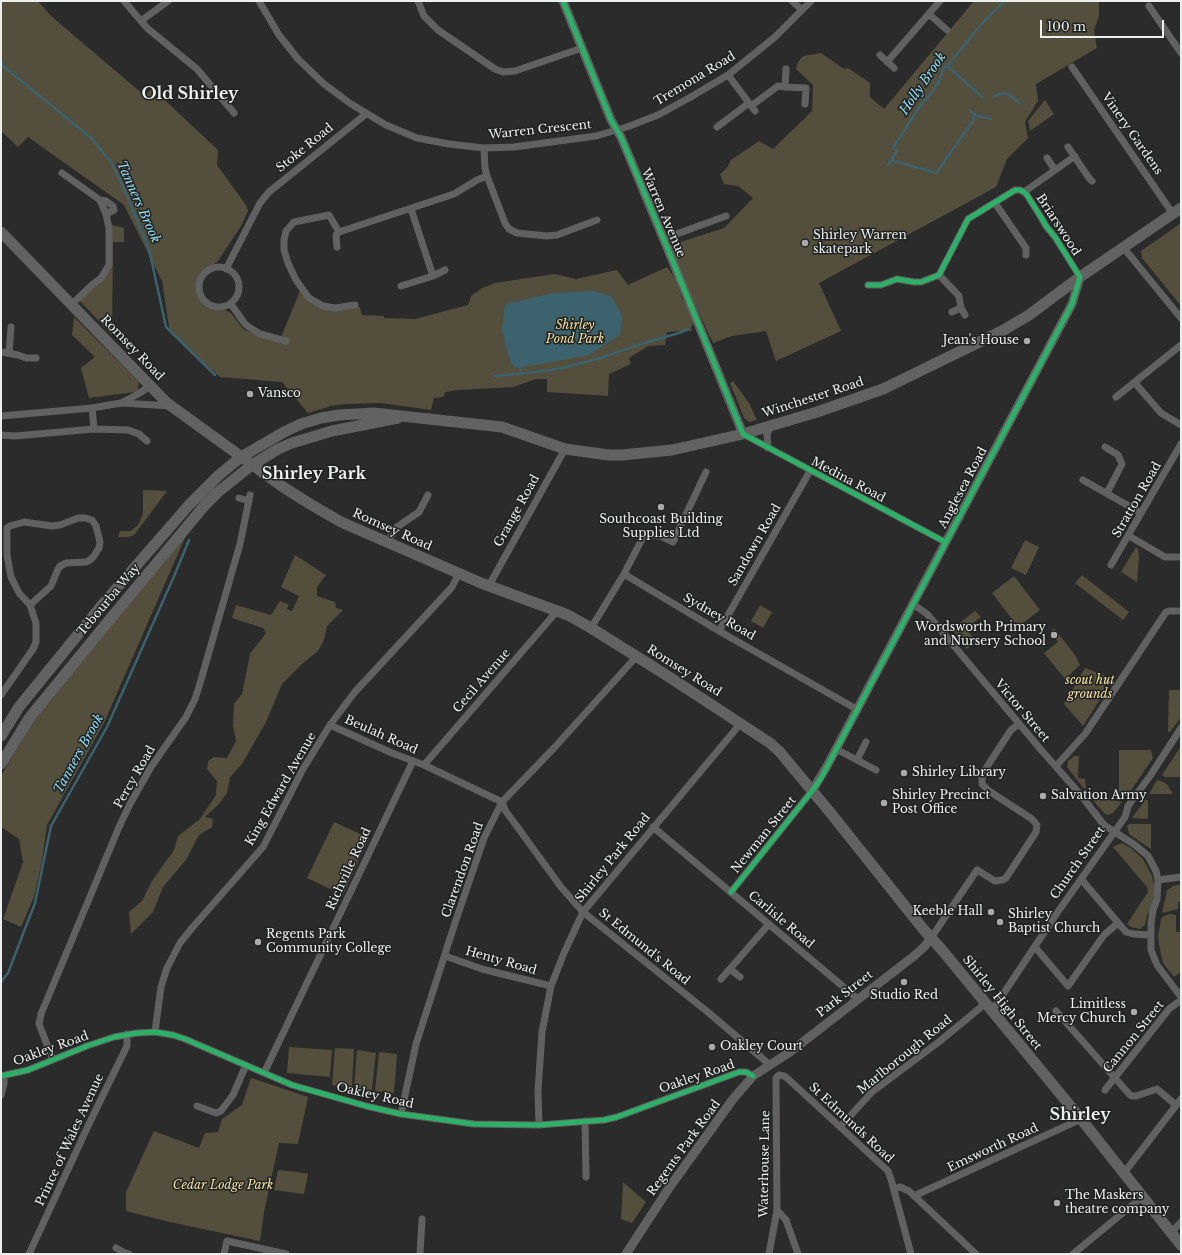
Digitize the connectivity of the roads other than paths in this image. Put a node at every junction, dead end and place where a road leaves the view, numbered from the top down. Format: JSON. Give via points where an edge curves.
{"nodes":[{"id":1,"x":124,"y":1,"type":"edge"},
{"id":2,"x":168,"y":1,"type":"edge"},
{"id":3,"x":259,"y":1,"type":"edge"},
{"id":4,"x":418,"y":1,"type":"edge"},
{"id":5,"x":563,"y":1,"type":"edge"},
{"id":6,"x":792,"y":1,"type":"edge"},
{"id":7,"x":811,"y":1,"type":"edge"},
{"id":8,"x":940,"y":1,"type":"edge"},
{"id":9,"x":1149,"y":6,"type":"dead end"},
{"id":10,"x":802,"y":10,"type":"junction"},
{"id":11,"x":929,"y":14,"type":"junction"},
{"id":12,"x":141,"y":22,"type":"junction"},
{"id":13,"x":946,"y":30,"type":"dead end"},
{"id":14,"x":582,"y":48,"type":"junction"},
{"id":15,"x":1181,"y":53,"type":"edge"},
{"id":16,"x":880,"y":55,"type":"dead end"},
{"id":17,"x":887,"y":62,"type":"junction"},
{"id":18,"x":1072,"y":67,"type":"dead end"},
{"id":19,"x":894,"y":68,"type":"dead end"},
{"id":20,"x":786,"y":69,"type":"dead end"},
{"id":21,"x":728,"y":75,"type":"junction"},
{"id":22,"x":785,"y":86,"type":"junction"},
{"id":23,"x":805,"y":104,"type":"dead end"},
{"id":24,"x":752,"y":107,"type":"junction"},
{"id":25,"x":234,"y":113,"type":"dead end"},
{"id":26,"x":366,"y":114,"type":"junction"},
{"id":27,"x":717,"y":127,"type":"dead end"},
{"id":28,"x":617,"y":130,"type":"junction"},
{"id":29,"x":1068,"y":147,"type":"dead end"},
{"id":30,"x":484,"y":148,"type":"junction"},
{"id":31,"x":1075,"y":156,"type":"junction"},
{"id":32,"x":1047,"y":158,"type":"dead end"},
{"id":33,"x":1055,"y":170,"type":"junction"},
{"id":34,"x":62,"y":173,"type":"dead end"},
{"id":35,"x":487,"y":176,"type":"junction"},
{"id":36,"x":1092,"y":181,"type":"dead end"},
{"id":37,"x":1024,"y":192,"type":"junction"},
{"id":38,"x":995,"y":203,"type":"junction"},
{"id":39,"x":411,"y":209,"type":"junction"},
{"id":40,"x":1177,"y":211,"type":"edge"},
{"id":41,"x":726,"y":216,"type":"dead end"},
{"id":42,"x":597,"y":220,"type":"dead end"},
{"id":43,"x":1,"y":232,"type":"edge"},
{"id":44,"x":339,"y":232,"type":"junction"},
{"id":45,"x":663,"y":239,"type":"junction"},
{"id":46,"x":337,"y":247,"type":"dead end"},
{"id":47,"x":1123,"y":247,"type":"junction"},
{"id":48,"x":1026,"y":255,"type":"dead end"},
{"id":49,"x":226,"y":268,"type":"junction"},
{"id":50,"x":445,"y":270,"type":"dead end"},
{"id":51,"x":939,"y":275,"type":"junction"},
{"id":52,"x":433,"y":276,"type":"junction"},
{"id":53,"x":1080,"y":277,"type":"junction"},
{"id":54,"x":868,"y":285,"type":"dead end"},
{"id":55,"x":401,"y":286,"type":"dead end"},
{"id":56,"x":72,"y":304,"type":"junction"},
{"id":57,"x":231,"y":304,"type":"junction"},
{"id":58,"x":355,"y":305,"type":"dead end"},
{"id":59,"x":961,"y":308,"type":"junction"},
{"id":60,"x":952,"y":312,"type":"dead end"},
{"id":61,"x":965,"y":315,"type":"dead end"},
{"id":62,"x":1181,"y":318,"type":"edge"},
{"id":63,"x":11,"y":327,"type":"dead end"},
{"id":64,"x":286,"y":341,"type":"dead end"},
{"id":65,"x":1181,"y":345,"type":"edge"},
{"id":66,"x":1,"y":352,"type":"edge"},
{"id":67,"x":9,"y":353,"type":"junction"},
{"id":68,"x":36,"y":358,"type":"dead end"},
{"id":69,"x":1135,"y":383,"type":"junction"},
{"id":70,"x":150,"y":386,"type":"junction"},
{"id":71,"x":1116,"y":397,"type":"dead end"},
{"id":72,"x":121,"y":403,"type":"junction"},
{"id":73,"x":171,"y":406,"type":"junction"},
{"id":74,"x":92,"y":408,"type":"junction"},
{"id":75,"x":1,"y":416,"type":"edge"},
{"id":76,"x":409,"y":416,"type":"junction"},
{"id":77,"x":770,"y":426,"type":"junction"},
{"id":78,"x":1181,"y":426,"type":"edge"},
{"id":79,"x":94,"y":428,"type":"junction"},
{"id":80,"x":1,"y":434,"type":"edge"},
{"id":81,"x":743,"y":434,"type":"junction"},
{"id":82,"x":147,"y":441,"type":"dead end"},
{"id":83,"x":1181,"y":444,"type":"edge"},
{"id":84,"x":1105,"y":447,"type":"dead end"},
{"id":85,"x":768,"y":448,"type":"junction"},
{"id":86,"x":563,"y":452,"type":"junction"},
{"id":87,"x":241,"y":457,"type":"junction"},
{"id":88,"x":252,"y":465,"type":"junction"},
{"id":89,"x":810,"y":471,"type":"junction"},
{"id":90,"x":706,"y":472,"type":"dead end"},
{"id":91,"x":1083,"y":480,"type":"dead end"},
{"id":92,"x":1107,"y":493,"type":"junction"},
{"id":93,"x":428,"y":495,"type":"dead end"},
{"id":94,"x":239,"y":498,"type":"dead end"},
{"id":95,"x":1141,"y":513,"type":"junction"},
{"id":96,"x":1129,"y":536,"type":"junction"},
{"id":97,"x":387,"y":542,"type":"junction"},
{"id":98,"x":945,"y":542,"type":"junction"},
{"id":99,"x":1181,"y":557,"type":"edge"},
{"id":100,"x":1111,"y":565,"type":"dead end"},
{"id":101,"x":459,"y":573,"type":"junction"},
{"id":102,"x":624,"y":574,"type":"junction"},
{"id":103,"x":490,"y":586,"type":"junction"},
{"id":104,"x":913,"y":604,"type":"junction"},
{"id":105,"x":30,"y":605,"type":"junction"},
{"id":106,"x":558,"y":610,"type":"junction"},
{"id":107,"x":1180,"y":611,"type":"dead end"},
{"id":108,"x":591,"y":628,"type":"junction"},
{"id":109,"x":719,"y":631,"type":"junction"},
{"id":110,"x":636,"y":656,"type":"junction"},
{"id":111,"x":1,"y":694,"type":"edge"},
{"id":112,"x":858,"y":710,"type":"junction"},
{"id":113,"x":741,"y":723,"type":"junction"},
{"id":114,"x":1019,"y":724,"type":"junction"},
{"id":115,"x":330,"y":725,"type":"junction"},
{"id":116,"x":1181,"y":728,"type":"edge"},
{"id":117,"x":1,"y":736,"type":"edge"},
{"id":118,"x":866,"y":742,"type":"dead end"},
{"id":119,"x":836,"y":749,"type":"junction"},
{"id":120,"x":857,"y":760,"type":"junction"},
{"id":121,"x":413,"y":761,"type":"junction"},
{"id":122,"x":1,"y":764,"type":"edge"},
{"id":123,"x":424,"y":765,"type":"junction"},
{"id":124,"x":1056,"y":766,"type":"junction"},
{"id":125,"x":876,"y":770,"type":"dead end"},
{"id":126,"x":812,"y":791,"type":"junction"},
{"id":127,"x":502,"y":802,"type":"junction"},
{"id":128,"x":653,"y":827,"type":"junction"},
{"id":129,"x":1114,"y":832,"type":"junction"},
{"id":130,"x":1181,"y":877,"type":"edge"},
{"id":131,"x":1081,"y":879,"type":"junction"},
{"id":132,"x":1158,"y":880,"type":"junction"},
{"id":133,"x":731,"y":892,"type":"junction"},
{"id":134,"x":583,"y":912,"type":"junction"},
{"id":135,"x":1118,"y":923,"type":"junction"},
{"id":136,"x":769,"y":924,"type":"junction"},
{"id":137,"x":1151,"y":935,"type":"junction"},
{"id":138,"x":931,"y":938,"type":"junction"},
{"id":139,"x":1035,"y":947,"type":"junction"},
{"id":140,"x":445,"y":956,"type":"junction"},
{"id":141,"x":730,"y":969,"type":"junction"},
{"id":142,"x":740,"y":977,"type":"dead end"},
{"id":143,"x":721,"y":979,"type":"dead end"},
{"id":144,"x":551,"y":986,"type":"junction"},
{"id":145,"x":1181,"y":998,"type":"edge"},
{"id":146,"x":858,"y":999,"type":"junction"},
{"id":147,"x":989,"y":1007,"type":"junction"},
{"id":148,"x":1056,"y":1011,"type":"dead end"},
{"id":149,"x":155,"y":1032,"type":"junction"},
{"id":150,"x":128,"y":1034,"type":"junction"},
{"id":151,"x":53,"y":1060,"type":"junction"},
{"id":152,"x":246,"y":1065,"type":"junction"},
{"id":153,"x":770,"y":1065,"type":"junction"},
{"id":154,"x":264,"y":1073,"type":"junction"},
{"id":155,"x":779,"y":1075,"type":"joint"},
{"id":156,"x":2,"y":1076,"type":"edge"},
{"id":157,"x":753,"y":1076,"type":"junction"},
{"id":158,"x":1114,"y":1078,"type":"junction"},
{"id":159,"x":1105,"y":1090,"type":"dead end"},
{"id":160,"x":1,"y":1094,"type":"edge"},
{"id":161,"x":1181,"y":1099,"type":"edge"},
{"id":162,"x":1176,"y":1105,"type":"junction"},
{"id":163,"x":198,"y":1106,"type":"dead end"},
{"id":164,"x":401,"y":1114,"type":"junction"},
{"id":165,"x":1081,"y":1119,"type":"junction"},
{"id":166,"x":585,"y":1121,"type":"junction"},
{"id":167,"x":539,"y":1125,"type":"junction"},
{"id":168,"x":840,"y":1127,"type":"junction"},
{"id":169,"x":1124,"y":1173,"type":"junction"},
{"id":170,"x":586,"y":1177,"type":"dead end"},
{"id":171,"x":894,"y":1188,"type":"junction"},
{"id":172,"x":914,"y":1196,"type":"junction"},
{"id":173,"x":1142,"y":1197,"type":"junction"},
{"id":174,"x":778,"y":1210,"type":"junction"},
{"id":175,"x":422,"y":1219,"type":"dead end"},
{"id":176,"x":1181,"y":1222,"type":"edge"},
{"id":177,"x":1171,"y":1233,"type":"junction"},
{"id":178,"x":1181,"y":1245,"type":"edge"},
{"id":179,"x":116,"y":1248,"type":"dead end"},
{"id":180,"x":29,"y":1254,"type":"edge"},
{"id":181,"x":129,"y":1254,"type":"edge"},
{"id":182,"x":224,"y":1254,"type":"edge"},
{"id":183,"x":286,"y":1254,"type":"edge"},
{"id":184,"x":420,"y":1254,"type":"edge"},
{"id":185,"x":626,"y":1254,"type":"edge"},
{"id":186,"x":769,"y":1254,"type":"edge"},
{"id":187,"x":798,"y":1254,"type":"edge"},
{"id":188,"x":911,"y":1254,"type":"edge"},
{"id":189,"x":976,"y":1254,"type":"edge"},
{"id":190,"x":1073,"y":1254,"type":"edge"}],
"edges":[{"from":1,"to":12,"type":"street"},
{"from":2,"to":12,"type":"street"},
{"from":3,"to":26,"type":"street","name":"Warren Crescent","via":[[286,45],[306,68]]},
{"from":4,"to":14,"type":"street","via":[[424,16],[438,30],[503,72],[515,71]]},
{"from":5,"to":14,"type":"street","name":"Warren Avenue"},
{"from":6,"to":10,"type":"street"},
{"from":7,"to":10,"type":"street","name":"Tremona Road"},
{"from":8,"to":11,"type":"street"},
{"from":9,"to":15,"type":"street"},
{"from":10,"to":21,"type":"street","name":"Tremona Road","via":[[775,37]]},
{"from":11,"to":13,"type":"street"},
{"from":11,"to":17,"type":"street"},
{"from":12,"to":25,"type":"street","via":[[197,69]]},
{"from":14,"to":28,"type":"street","name":"Warren Avenue"},
{"from":16,"to":17,"type":"street"},
{"from":17,"to":19,"type":"street"},
{"from":18,"to":40,"type":"street","name":"Vinery Gardens"},
{"from":20,"to":22,"type":"street"},
{"from":21,"to":24,"type":"street"},
{"from":21,"to":28,"type":"street","name":"Tremona Road","via":[[658,115]]},
{"from":22,"to":23,"type":"street","via":[[806,88]]},
{"from":22,"to":24,"type":"street","via":[[778,86]]},
{"from":24,"to":27,"type":"street"},
{"from":26,"to":30,"type":"street","name":"Warren Crescent","via":[[418,138]]},
{"from":26,"to":49,"type":"street","name":"Stoke Road","via":[[275,186],[260,203]]},
{"from":28,"to":30,"type":"street","name":"Warren Crescent","via":[[596,136],[532,145]]},
{"from":28,"to":45,"type":"street","name":"Warren Avenue"},
{"from":29,"to":31,"type":"street"},
{"from":30,"to":35,"type":"street"},
{"from":31,"to":33,"type":"street"},
{"from":31,"to":36,"type":"street"},
{"from":32,"to":33,"type":"street"},
{"from":33,"to":37,"type":"street"},
{"from":34,"to":56,"type":"street","via":[[100,200],[109,228],[109,265],[101,278]]},
{"from":35,"to":39,"type":"street","via":[[454,194]]},
{"from":35,"to":42,"type":"street","via":[[505,223],[512,231],[557,235]]},
{"from":37,"to":38,"type":"street","name":"Briarswood","via":[[1015,190]]},
{"from":37,"to":53,"type":"street","name":"Briarswood"},
{"from":38,"to":48,"type":"street","via":[[1026,248]]},
{"from":38,"to":51,"type":"street","name":"Briarswood","via":[[968,220]]},
{"from":39,"to":44,"type":"street"},
{"from":39,"to":52,"type":"street"},
{"from":40,"to":47,"type":"main road","name":"Winchester Road"},
{"from":41,"to":45,"type":"street"},
{"from":43,"to":56,"type":"main road","name":"Romsey Road"},
{"from":44,"to":46,"type":"street","via":[[336,235]]},
{"from":44,"to":58,"type":"street","via":[[329,215],[294,222],[286,231],[284,250],[296,280],[309,298],[323,306],[336,308]]},
{"from":45,"to":81,"type":"street","name":"Warren Avenue"},
{"from":47,"to":53,"type":"main road","name":"Winchester Road"},
{"from":47,"to":62,"type":"street"},
{"from":49,"to":57,"type":"street","via":[[235,275],[239,286],[239,293]]},
{"from":49,"to":57,"type":"street","via":[[208,270],[200,280],[199,291],[201,298],[215,308]]},
{"from":50,"to":52,"type":"street"},
{"from":51,"to":54,"type":"street","via":[[921,282],[897,279],[881,285]]},
{"from":51,"to":59,"type":"street","via":[[959,296]]},
{"from":52,"to":55,"type":"street"},
{"from":53,"to":77,"type":"main road","name":"Winchester Road","via":[[1029,315],[977,344],[883,389]]},
{"from":53,"to":98,"type":"street","name":"Anglesea Road","via":[[1072,304]]},
{"from":56,"to":70,"type":"main road","name":"Romsey Road"},
{"from":57,"to":64,"type":"street","via":[[252,329],[260,334]]},
{"from":59,"to":60,"type":"street"},
{"from":59,"to":61,"type":"street"},
{"from":63,"to":67,"type":"street"},
{"from":65,"to":69,"type":"street"},
{"from":66,"to":67,"type":"street"},
{"from":67,"to":68,"type":"street"},
{"from":69,"to":71,"type":"street"},
{"from":69,"to":78,"type":"street","via":[[1160,413]]},
{"from":70,"to":72,"type":"street"},
{"from":70,"to":73,"type":"main road","name":"Romsey Road"},
{"from":72,"to":73,"type":"street"},
{"from":72,"to":74,"type":"street"},
{"from":73,"to":87,"type":"main road","name":"Romsey Road"},
{"from":74,"to":75,"type":"street"},
{"from":74,"to":79,"type":"street"},
{"from":76,"to":86,"type":"main road","name":"Winchester Road","via":[[502,427]]},
{"from":76,"to":87,"type":"main road","name":"Winchester Road","via":[[374,413],[321,418],[284,432]]},
{"from":76,"to":88,"type":"main road","name":"Winchester Road","via":[[309,437],[278,449]]},
{"from":77,"to":81,"type":"main road","name":"Winchester Road"},
{"from":77,"to":85,"type":"street","via":[[767,435]]},
{"from":79,"to":80,"type":"street","via":[[15,436]]},
{"from":79,"to":82,"type":"street","via":[[128,430],[139,434]]},
{"from":81,"to":85,"type":"street","name":"Medina Road"},
{"from":81,"to":86,"type":"main road","name":"Winchester Road","via":[[647,454]]},
{"from":83,"to":95,"type":"street","name":"Stratton Road"},
{"from":84,"to":92,"type":"street","via":[[1118,454],[1122,464]]},
{"from":85,"to":89,"type":"street","name":"Medina Road"},
{"from":86,"to":103,"type":"street","name":"Grange Road"},
{"from":87,"to":88,"type":"main road","name":"Romsey Road"},
{"from":87,"to":117,"type":"main road","name":"Tebourba Way","via":[[203,491],[102,605],[19,707]]},
{"from":88,"to":97,"type":"main road","name":"Romsey Road","via":[[341,522]]},
{"from":88,"to":122,"type":"main road","name":"Tebourba Way","via":[[218,492],[201,510],[30,717]]},
{"from":89,"to":98,"type":"street","name":"Medina Road"},
{"from":89,"to":109,"type":"street","name":"Sandown Road"},
{"from":90,"to":102,"type":"street","via":[[673,542],[651,535],[642,539]]},
{"from":91,"to":92,"type":"street"},
{"from":92,"to":95,"type":"street"},
{"from":93,"to":97,"type":"street","via":[[419,512],[397,527]]},
{"from":94,"to":151,"type":"street","name":"Percy Road","via":[[250,498],[241,539],[195,699],[130,804],[41,1014],[39,1024]]},
{"from":95,"to":96,"type":"street","name":"Stratton Road"},
{"from":96,"to":99,"type":"street","via":[[1165,557]]},
{"from":96,"to":100,"type":"street","name":"Stratton Road"},
{"from":97,"to":101,"type":"main road","name":"Romsey Road"},
{"from":98,"to":104,"type":"street","name":"Anglesea Road"},
{"from":101,"to":103,"type":"main road","name":"Romsey Road"},
{"from":101,"to":115,"type":"street","name":"King Edward Avenue","via":[[452,587],[354,693]]},
{"from":102,"to":108,"type":"street"},
{"from":102,"to":109,"type":"street","name":"Sydney Road"},
{"from":103,"to":106,"type":"main road","name":"Romsey Road"},
{"from":104,"to":112,"type":"street","name":"Anglesea Road"},
{"from":104,"to":114,"type":"street","name":"Victor Street","via":[[930,618]]},
{"from":105,"to":105,"type":"street","via":[[19,593],[11,577],[6,528],[24,522],[52,526],[78,518],[92,520],[100,542],[94,556],[86,562],[66,563],[60,566],[51,586]]},
{"from":105,"to":111,"type":"street","via":[[36,623],[36,642]]},
{"from":106,"to":108,"type":"main road","name":"Romsey Road"},
{"from":106,"to":123,"type":"street","name":"Cecil Avenue"},
{"from":107,"to":124,"type":"street","via":[[1166,612],[1085,734]]},
{"from":108,"to":110,"type":"main road","name":"Romsey Road"},
{"from":109,"to":112,"type":"street","name":"Sydney Road"},
{"from":110,"to":113,"type":"main road","name":"Romsey Road"},
{"from":110,"to":127,"type":"street","name":"Clarendon Road"},
{"from":112,"to":119,"type":"street","name":"Anglesea Road"},
{"from":113,"to":126,"type":"main road","name":"Romsey Road","via":[[779,751]]},
{"from":113,"to":128,"type":"street","name":"Shirley Park Road"},
{"from":114,"to":124,"type":"street","name":"Victor Street"},
{"from":114,"to":138,"type":"street","via":[[1011,730],[990,762],[982,775],[982,784],[1032,819],[1037,825],[1036,832],[1006,878],[995,881],[977,870]]},
{"from":115,"to":121,"type":"street","name":"Beulah Road"},
{"from":115,"to":149,"type":"street","name":"King Edward Avenue","via":[[303,769],[263,847],[180,943],[167,968],[161,987]]},
{"from":116,"to":129,"type":"street","name":"Church Street","via":[[1128,806],[1125,817]]},
{"from":118,"to":120,"type":"street"},
{"from":119,"to":120,"type":"street"},
{"from":119,"to":126,"type":"street","name":"Anglesea Road"},
{"from":120,"to":125,"type":"street"},
{"from":121,"to":123,"type":"street","name":"Beulah Road"},
{"from":121,"to":154,"type":"street","name":"Richville Road"},
{"from":123,"to":127,"type":"street"},
{"from":124,"to":129,"type":"street","name":"Victor Street","via":[[1104,825]]},
{"from":126,"to":133,"type":"street","name":"Newman Street"},
{"from":126,"to":138,"type":"main road","name":"Shirley High Street"},
{"from":127,"to":134,"type":"street","name":"St Edmund's Road","via":[[505,810]]},
{"from":127,"to":140,"type":"street","name":"Clarendon Road","via":[[484,838]]},
{"from":128,"to":133,"type":"street","name":"Carlisle Road"},
{"from":128,"to":134,"type":"street","name":"Shirley Park Road"},
{"from":129,"to":131,"type":"street","name":"Church Street"},
{"from":129,"to":132,"type":"street","name":"Victor Street","via":[[1148,856]]},
{"from":130,"to":132,"type":"street"},
{"from":131,"to":135,"type":"street"},
{"from":131,"to":139,"type":"street","name":"Church Street"},
{"from":132,"to":137,"type":"street","via":[[1158,899],[1152,916]]},
{"from":133,"to":136,"type":"street","name":"Carlisle Road"},
{"from":134,"to":144,"type":"street","name":"Shirley Park Road"},
{"from":134,"to":153,"type":"street","name":"St Edmund's Road"},
{"from":135,"to":137,"type":"street","via":[[1126,932]]},
{"from":135,"to":139,"type":"street","via":[[1104,935],[1068,986]]},
{"from":136,"to":141,"type":"street"},
{"from":136,"to":146,"type":"street","name":"Carlisle Road"},
{"from":137,"to":145,"type":"street","via":[[1151,950],[1157,965]]},
{"from":138,"to":146,"type":"street","name":"Park Street","via":[[919,953]]},
{"from":138,"to":147,"type":"main road","name":"Shirley High Street"},
{"from":139,"to":147,"type":"street","name":"Church Street"},
{"from":140,"to":144,"type":"street","name":"Henty Road","via":[[482,969]]},
{"from":140,"to":164,"type":"street","name":"Clarendon Road","via":[[416,1044]]},
{"from":141,"to":142,"type":"street"},
{"from":141,"to":143,"type":"street"},
{"from":144,"to":167,"type":"street","name":"Shirley Park Road","via":[[542,1032],[538,1091]]},
{"from":145,"to":158,"type":"street","name":"Cannon Street","via":[[1169,1009]]},
{"from":146,"to":153,"type":"street","name":"Park Street"},
{"from":147,"to":165,"type":"main road","name":"Shirley High Street"},
{"from":147,"to":168,"type":"street","name":"Marlborough Road","via":[[872,1092]]},
{"from":148,"to":158,"type":"street"},
{"from":149,"to":150,"type":"street","name":"Oakley Road"},
{"from":149,"to":152,"type":"street","name":"Oakley Road","via":[[185,1039]]},
{"from":150,"to":151,"type":"street","name":"Oakley Road","via":[[104,1040]]},
{"from":150,"to":180,"type":"street","name":"Prince of Wales Avenue","via":[[127,1046]]},
{"from":151,"to":156,"type":"street","name":"Oakley Road","via":[[28,1070]]},
{"from":152,"to":154,"type":"street","name":"Oakley Road"},
{"from":152,"to":163,"type":"street","via":[[233,1095],[220,1111],[216,1113]]},
{"from":153,"to":157,"type":"street","name":"Regents Park Road"},
{"from":154,"to":164,"type":"street","name":"Oakley Road","via":[[292,1085]]},
{"from":155,"to":168,"type":"street","name":"St Edmunds Road","via":[[787,1078]]},
{"from":155,"to":174,"type":"street","name":"Waterhouse Lane","via":[[776,1078]]},
{"from":156,"to":160,"type":"street","via":[[4,1084]]},
{"from":157,"to":166,"type":"street","name":"Oakley Road","via":[[739,1072],[617,1117]]},
{"from":157,"to":185,"type":"street","name":"Regents Park Road","via":[[669,1188]]},
{"from":158,"to":159,"type":"street","name":"Cannon Street"},
{"from":158,"to":162,"type":"street","via":[[1132,1096],[1157,1089]]},
{"from":161,"to":162,"type":"street"},
{"from":162,"to":169,"type":"street"},
{"from":164,"to":167,"type":"street","name":"Oakley Road","via":[[474,1124]]},
{"from":165,"to":169,"type":"main road","name":"Shirley High Street"},
{"from":165,"to":172,"type":"street","name":"Emsworth Road"},
{"from":166,"to":167,"type":"street","name":"Oakley Road"},
{"from":166,"to":170,"type":"street"},
{"from":168,"to":171,"type":"street","name":"St Edmunds Road","via":[[888,1171]]},
{"from":169,"to":173,"type":"main road","name":"Shirley High Street"},
{"from":171,"to":172,"type":"street","via":[[904,1188]]},
{"from":171,"to":188,"type":"street","name":"St Edmunds Road"},
{"from":172,"to":189,"type":"street"},
{"from":173,"to":177,"type":"main road","name":"Shirley High Street"},
{"from":173,"to":190,"type":"street"},
{"from":174,"to":186,"type":"street","name":"Waterhouse Lane"},
{"from":174,"to":187,"type":"street","via":[[786,1220]]},
{"from":175,"to":184,"type":"street"},
{"from":176,"to":177,"type":"street"},
{"from":177,"to":178,"type":"main road","name":"Shirley High Street"},
{"from":179,"to":181,"type":"street"},
{"from":182,"to":183,"type":"street","via":[[227,1241]]}]}
